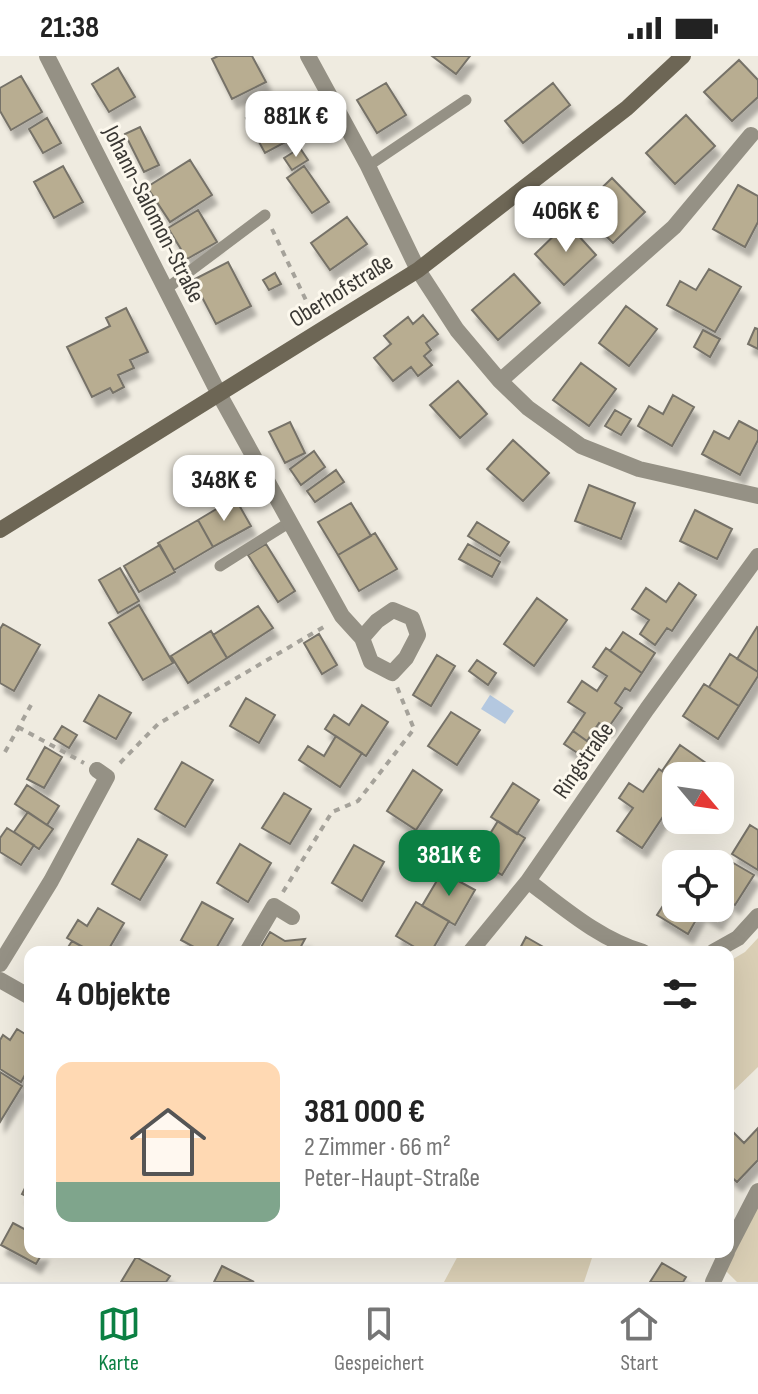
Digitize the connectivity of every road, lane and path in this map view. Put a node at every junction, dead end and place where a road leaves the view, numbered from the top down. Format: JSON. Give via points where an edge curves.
{"nodes":[{"id":1,"x":47,"y":56,"type":"edge"},
{"id":2,"x":308,"y":56,"type":"edge"},
{"id":3,"x":683,"y":56,"type":"edge"},
{"id":4,"x":466,"y":100,"type":"dead end"},
{"id":5,"x":751,"y":135,"type":"dead end"},
{"id":6,"x":368,"y":166,"type":"junction"},
{"id":7,"x":265,"y":215,"type":"joint"},
{"id":8,"x":418,"y":270,"type":"junction"},
{"id":9,"x":166,"y":289,"type":"junction"},
{"id":10,"x":321,"y":331,"type":"junction"},
{"id":11,"x":500,"y":381,"type":"junction"},
{"id":12,"x":219,"y":394,"type":"junction"},
{"id":13,"x":758,"y":496,"type":"edge"},
{"id":14,"x":290,"y":522,"type":"junction"},
{"id":15,"x":0,"y":530,"type":"edge"},
{"id":16,"x":758,"y":556,"type":"edge"},
{"id":17,"x":220,"y":566,"type":"dead end"},
{"id":18,"x":342,"y":616,"type":"junction"},
{"id":19,"x":362,"y":638,"type":"junction"},
{"id":20,"x":392,"y":673,"type":"junction"},
{"id":21,"x":31,"y":705,"type":"dead end"},
{"id":22,"x":18,"y":727,"type":"junction"},
{"id":23,"x":5,"y":752,"type":"dead end"},
{"id":24,"x":102,"y":773,"type":"junction"},
{"id":25,"x":528,"y":881,"type":"junction"},
{"id":26,"x":274,"y":906,"type":"junction"},
{"id":27,"x":758,"y":916,"type":"edge"},
{"id":28,"x":292,"y":917,"type":"dead end"},
{"id":29,"x":251,"y":946,"type":"edge"},
{"id":30,"x":475,"y":946,"type":"edge"},
{"id":31,"x":624,"y":946,"type":"edge"},
{"id":32,"x":724,"y":946,"type":"edge"},
{"id":33,"x":0,"y":964,"type":"edge"},
{"id":34,"x":0,"y":980,"type":"edge"},
{"id":35,"x":24,"y":994,"type":"edge"},
{"id":36,"x":758,"y":1191,"type":"edge"},
{"id":37,"x":734,"y":1235,"type":"edge"},
{"id":38,"x":724,"y":1258,"type":"edge"},
{"id":39,"x":713,"y":1282,"type":"edge"}],
"edges":[{"from":1,"to":9,"type":"street","name":"Johann-Salomon-Straße"},
{"from":2,"to":6,"type":"street"},
{"from":3,"to":8,"type":"street","name":"Oberhofstraße","via":[[627,108]]},
{"from":4,"to":6,"type":"lane"},
{"from":5,"to":11,"type":"street","via":[[674,227]]},
{"from":6,"to":8,"type":"street"},
{"from":7,"to":9,"type":"lane"},
{"from":7,"to":10,"type":"path"},
{"from":8,"to":10,"type":"street","name":"Oberhofstraße"},
{"from":8,"to":11,"type":"street","via":[[457,330]]},
{"from":9,"to":12,"type":"street","name":"Johann-Salomon-Straße"},
{"from":10,"to":12,"type":"street","name":"Oberhofstraße"},
{"from":11,"to":13,"type":"street","via":[[581,446],[639,469]]},
{"from":12,"to":14,"type":"street","name":"Johann-Salomon-Straße"},
{"from":12,"to":15,"type":"street","name":"Oberhofstraße"},
{"from":14,"to":17,"type":"lane"},
{"from":14,"to":18,"type":"street","name":"Johann-Salomon-Straße"},
{"from":16,"to":25,"type":"street","name":"Ringstraße"},
{"from":18,"to":19,"type":"street","name":"Johann-Salomon-Straße"},
{"from":18,"to":24,"type":"path","via":[[158,724]]},
{"from":19,"to":20,"type":"street","via":[[371,662]]},
{"from":19,"to":20,"type":"street","via":[[393,610],[412,618],[418,635]]},
{"from":20,"to":26,"type":"path","via":[[414,729],[358,801],[332,812]]},
{"from":21,"to":22,"type":"path"},
{"from":22,"to":23,"type":"path"},
{"from":22,"to":24,"type":"path"},
{"from":24,"to":33,"type":"street","via":[[51,881]]},
{"from":25,"to":30,"type":"street","name":"Ringstraße"},
{"from":25,"to":31,"type":"street","via":[[578,920]]},
{"from":26,"to":28,"type":"street"},
{"from":26,"to":29,"type":"street"},
{"from":27,"to":32,"type":"street"},
{"from":34,"to":35,"type":"street"},
{"from":36,"to":37,"type":"street"},
{"from":38,"to":39,"type":"street"}]}
